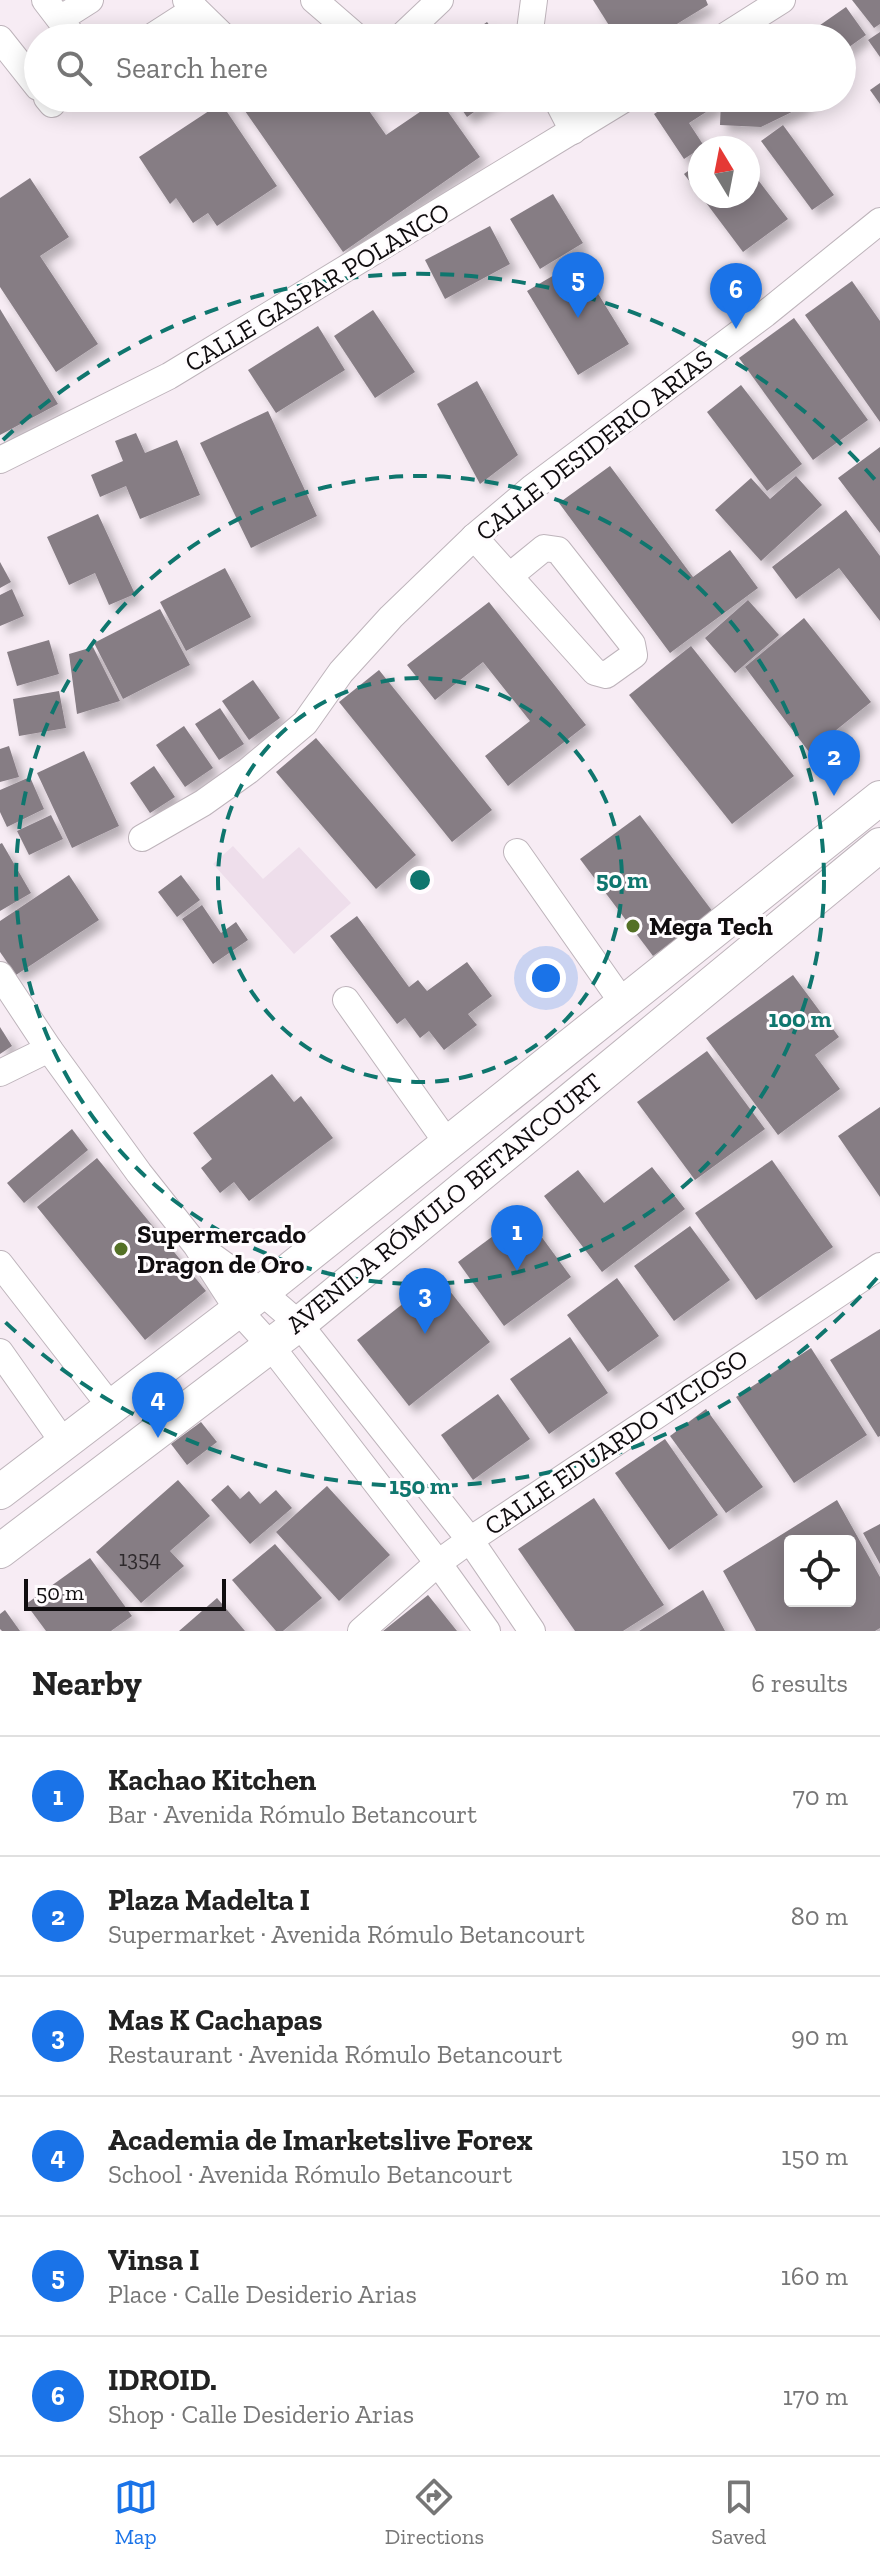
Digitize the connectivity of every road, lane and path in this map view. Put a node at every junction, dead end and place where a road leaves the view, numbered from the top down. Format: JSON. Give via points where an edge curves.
{"nodes":[{"id":1,"x":90,"y":0,"type":"edge"},
{"id":2,"x":314,"y":0,"type":"edge"},
{"id":3,"x":440,"y":0,"type":"edge"},
{"id":4,"x":534,"y":0,"type":"edge"},
{"id":5,"x":782,"y":0,"type":"edge"},
{"id":6,"x":191,"y":5,"type":"edge"},
{"id":7,"x":60,"y":19,"type":"edge"},
{"id":8,"x":167,"y":24,"type":"edge"},
{"id":9,"x":211,"y":24,"type":"edge"},
{"id":10,"x":342,"y":24,"type":"edge"},
{"id":11,"x":415,"y":24,"type":"edge"},
{"id":12,"x":531,"y":24,"type":"edge"},
{"id":13,"x":744,"y":24,"type":"edge"},
{"id":14,"x":0,"y":39,"type":"edge"},
{"id":15,"x":24,"y":69,"type":"edge"},
{"id":16,"x":563,"y":112,"type":"edge"},
{"id":17,"x":604,"y":112,"type":"edge"},
{"id":18,"x":573,"y":131,"type":"junction"},
{"id":19,"x":880,"y":221,"type":"edge"},
{"id":20,"x":0,"y":460,"type":"edge"},
{"id":21,"x":474,"y":537,"type":"junction"},
{"id":22,"x":511,"y":575,"type":"junction"},
{"id":23,"x":880,"y":798,"type":"edge"},
{"id":24,"x":142,"y":838,"type":"dead end"},
{"id":25,"x":880,"y":845,"type":"edge"},
{"id":26,"x":517,"y":852,"type":"dead end"},
{"id":27,"x":0,"y":975,"type":"edge"},
{"id":28,"x":346,"y":1000,"type":"dead end"},
{"id":29,"x":623,"y":1003,"type":"junction"},
{"id":30,"x":49,"y":1049,"type":"junction"},
{"id":31,"x":0,"y":1073,"type":"edge"},
{"id":32,"x":448,"y":1144,"type":"junction"},
{"id":33,"x":0,"y":1264,"type":"edge"},
{"id":34,"x":880,"y":1266,"type":"edge"},
{"id":35,"x":250,"y":1301,"type":"junction"},
{"id":36,"x":299,"y":1324,"type":"junction"},
{"id":37,"x":270,"y":1345,"type":"junction"},
{"id":38,"x":0,"y":1352,"type":"edge"},
{"id":39,"x":111,"y":1407,"type":"junction"},
{"id":40,"x":64,"y":1443,"type":"junction"},
{"id":41,"x":0,"y":1492,"type":"edge"},
{"id":42,"x":470,"y":1540,"type":"junction"},
{"id":43,"x":0,"y":1551,"type":"edge"},
{"id":44,"x":438,"y":1563,"type":"junction"},
{"id":45,"x":361,"y":1631,"type":"edge"},
{"id":46,"x":487,"y":1631,"type":"edge"},
{"id":47,"x":532,"y":1631,"type":"edge"}],
"edges":[{"from":1,"to":7,"type":"street"},
{"from":2,"to":10,"type":"street"},
{"from":3,"to":11,"type":"street"},
{"from":4,"to":12,"type":"street"},
{"from":5,"to":13,"type":"street"},
{"from":6,"to":8,"type":"street"},
{"from":6,"to":9,"type":"street"},
{"from":14,"to":15,"type":"street"},
{"from":16,"to":18,"type":"street"},
{"from":17,"to":18,"type":"street","name":"CALLE GASPAR POLANCO"},
{"from":18,"to":20,"type":"street","name":"CALLE GASPAR POLANCO","via":[[169,376]]},
{"from":19,"to":21,"type":"street","name":"CALLE DESIDERIO ARIAS"},
{"from":21,"to":22,"type":"street"},
{"from":21,"to":24,"type":"street","name":"CALLE DESIDERIO ARIAS","via":[[341,672],[305,723],[226,787]]},
{"from":22,"to":22,"type":"street","via":[[600,675],[634,655],[632,644],[558,550],[544,548]]},
{"from":23,"to":29,"type":"main road","name":"AVENIDA RÓMULO BETANCOURT"},
{"from":25,"to":36,"type":"main road","name":"AVENIDA RÓMULO BETANCOURT"},
{"from":26,"to":29,"type":"street"},
{"from":27,"to":30,"type":"street"},
{"from":28,"to":32,"type":"street"},
{"from":29,"to":32,"type":"main road","name":"AVENIDA RÓMULO BETANCOURT"},
{"from":30,"to":31,"type":"street"},
{"from":30,"to":35,"type":"street","via":[[196,1245]]},
{"from":32,"to":35,"type":"main road","name":"AVENIDA RÓMULO BETANCOURT"},
{"from":33,"to":39,"type":"street"},
{"from":34,"to":42,"type":"street","name":"CALLE EDUARDO VICIOSO"},
{"from":35,"to":36,"type":"street"},
{"from":35,"to":37,"type":"street"},
{"from":35,"to":39,"type":"main road","name":"AVENIDA RÓMULO BETANCOURT"},
{"from":36,"to":37,"type":"main road","name":"AVENIDA RÓMULO BETANCOURT"},
{"from":36,"to":42,"type":"street"},
{"from":37,"to":43,"type":"main road","name":"AVENIDA RÓMULO BETANCOURT"},
{"from":37,"to":44,"type":"street"},
{"from":38,"to":40,"type":"street"},
{"from":39,"to":40,"type":"main road","name":"AVENIDA RÓMULO BETANCOURT"},
{"from":40,"to":41,"type":"main road","name":"AVENIDA RÓMULO BETANCOURT"},
{"from":42,"to":44,"type":"street","name":"CALLE EDUARDO VICIOSO"},
{"from":42,"to":47,"type":"street"},
{"from":44,"to":45,"type":"street","name":"CALLE EDUARDO VICIOSO"},
{"from":44,"to":46,"type":"street"}]}
